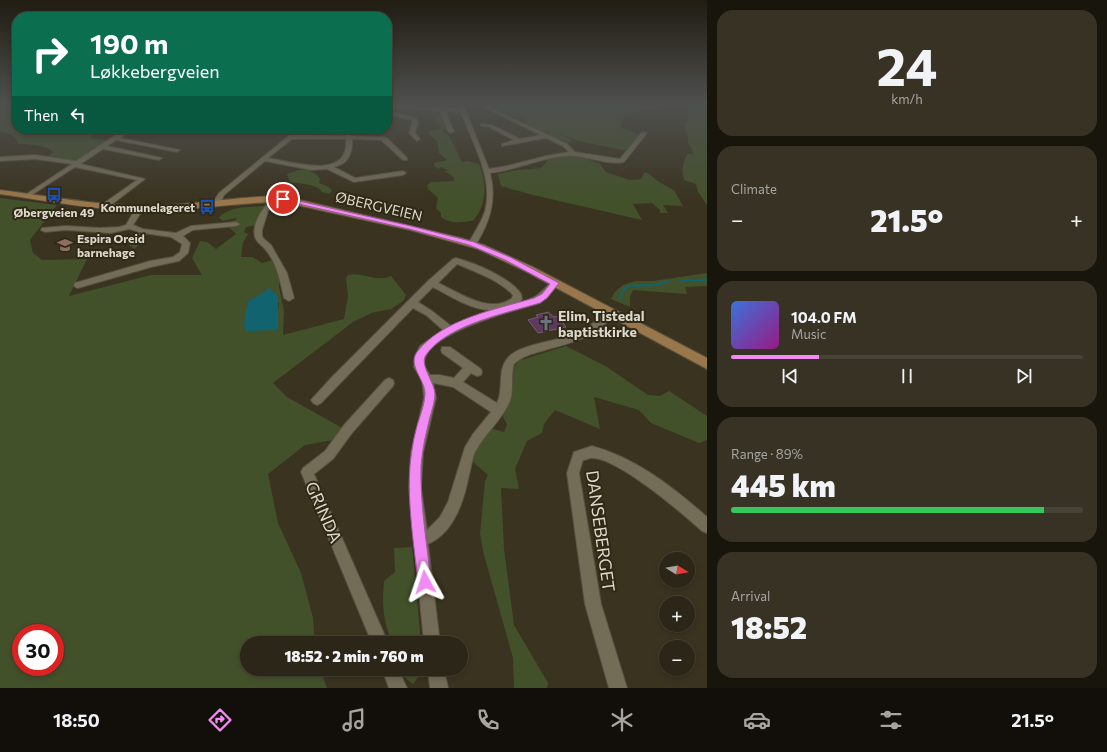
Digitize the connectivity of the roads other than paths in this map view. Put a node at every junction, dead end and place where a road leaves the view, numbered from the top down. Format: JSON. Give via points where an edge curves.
{"nodes":[{"id":1,"x":120,"y":136,"type":"edge"},
{"id":2,"x":291,"y":136,"type":"edge"},
{"id":3,"x":294,"y":136,"type":"edge"},
{"id":4,"x":415,"y":136,"type":"edge"},
{"id":5,"x":473,"y":136,"type":"edge"},
{"id":6,"x":511,"y":136,"type":"edge"},
{"id":7,"x":547,"y":136,"type":"joint"},
{"id":8,"x":642,"y":136,"type":"edge"},
{"id":9,"x":349,"y":138,"type":"junction"},
{"id":10,"x":116,"y":139,"type":"junction"},
{"id":11,"x":417,"y":139,"type":"dead end"},
{"id":12,"x":519,"y":140,"type":"junction"},
{"id":13,"x":504,"y":145,"type":"dead end"},
{"id":14,"x":156,"y":146,"type":"junction"},
{"id":15,"x":103,"y":147,"type":"junction"},
{"id":16,"x":177,"y":150,"type":"dead end"},
{"id":17,"x":572,"y":154,"type":"junction"},
{"id":18,"x":143,"y":155,"type":"junction"},
{"id":19,"x":159,"y":158,"type":"dead end"},
{"id":20,"x":0,"y":159,"type":"edge"},
{"id":21,"x":263,"y":159,"type":"junction"},
{"id":22,"x":405,"y":159,"type":"dead end"},
{"id":23,"x":77,"y":164,"type":"junction"},
{"id":24,"x":328,"y":168,"type":"junction"},
{"id":25,"x":486,"y":171,"type":"junction"},
{"id":26,"x":403,"y":173,"type":"dead end"},
{"id":27,"x":0,"y":192,"type":"edge"},
{"id":28,"x":27,"y":196,"type":"junction"},
{"id":29,"x":278,"y":198,"type":"junction"},
{"id":30,"x":216,"y":204,"type":"junction"},
{"id":31,"x":104,"y":206,"type":"junction"},
{"id":32,"x":140,"y":208,"type":"junction"},
{"id":33,"x":236,"y":224,"type":"dead end"},
{"id":34,"x":129,"y":226,"type":"junction"},
{"id":35,"x":45,"y":230,"type":"dead end"},
{"id":36,"x":176,"y":237,"type":"junction"},
{"id":37,"x":472,"y":244,"type":"junction"},
{"id":38,"x":431,"y":283,"type":"junction"},
{"id":39,"x":555,"y":283,"type":"junction"},
{"id":40,"x":78,"y":285,"type":"dead end"},
{"id":41,"x":289,"y":298,"type":"dead end"},
{"id":42,"x":412,"y":303,"type":"junction"},
{"id":43,"x":610,"y":312,"type":"junction"},
{"id":44,"x":450,"y":330,"type":"junction"},
{"id":45,"x":446,"y":350,"type":"dead end"},
{"id":46,"x":707,"y":364,"type":"edge"},
{"id":47,"x":427,"y":379,"type":"junction"},
{"id":48,"x":389,"y":383,"type":"dead end"},
{"id":49,"x":456,"y":383,"type":"junction"},
{"id":50,"x":317,"y":400,"type":"dead end"},
{"id":51,"x":498,"y":410,"type":"junction"},
{"id":52,"x":707,"y":526,"type":"edge"},
{"id":53,"x":421,"y":539,"type":"junction"},
{"id":54,"x":377,"y":636,"type":"edge"},
{"id":55,"x":431,"y":636,"type":"edge"},
{"id":56,"x":393,"y":676,"type":"edge"},
{"id":57,"x":437,"y":676,"type":"edge"},
{"id":58,"x":398,"y":688,"type":"edge"},
{"id":59,"x":439,"y":688,"type":"edge"},
{"id":60,"x":618,"y":688,"type":"edge"}],
"edges":[{"from":1,"to":10,"type":"street"},
{"from":2,"to":21,"type":"street"},
{"from":3,"to":9,"type":"street"},
{"from":4,"to":11,"type":"street"},
{"from":5,"to":25,"type":"street"},
{"from":6,"to":12,"type":"street"},
{"from":7,"to":12,"type":"street"},
{"from":7,"to":17,"type":"street","via":[[566,145]]},
{"from":8,"to":17,"type":"street","via":[[622,161]]},
{"from":9,"to":22,"type":"street","via":[[384,139]]},
{"from":9,"to":24,"type":"street","via":[[346,159]]},
{"from":10,"to":14,"type":"street"},
{"from":10,"to":15,"type":"street"},
{"from":12,"to":13,"type":"street"},
{"from":14,"to":16,"type":"street"},
{"from":14,"to":18,"type":"street"},
{"from":15,"to":18,"type":"street"},
{"from":15,"to":23,"type":"street"},
{"from":17,"to":25,"type":"street"},
{"from":18,"to":19,"type":"street"},
{"from":20,"to":23,"type":"street","via":[[35,157]]},
{"from":21,"to":24,"type":"street","via":[[312,168]]},
{"from":21,"to":30,"type":"street","via":[[221,194]]},
{"from":23,"to":28,"type":"street"},
{"from":23,"to":31,"type":"street","via":[[142,179]]},
{"from":24,"to":26,"type":"street","via":[[354,180]]},
{"from":25,"to":37,"type":"street","via":[[490,188],[489,204],[484,221]]},
{"from":27,"to":28,"type":"main road","name":"ØBERGVEIEN"},
{"from":28,"to":31,"type":"main road","name":"ØBERGVEIEN"},
{"from":29,"to":30,"type":"main road","name":"ØBERGVEIEN"},
{"from":29,"to":37,"type":"main road","name":"ØBERGVEIEN"},
{"from":29,"to":41,"type":"street","via":[[265,210],[258,235],[283,272]]},
{"from":30,"to":32,"type":"main road","name":"ØBERGVEIEN"},
{"from":31,"to":32,"type":"main road","name":"ØBERGVEIEN"},
{"from":32,"to":34,"type":"street"},
{"from":33,"to":36,"type":"street","via":[[191,228]]},
{"from":34,"to":35,"type":"street","via":[[117,230],[58,227]]},
{"from":34,"to":36,"type":"street"},
{"from":36,"to":40,"type":"street","via":[[183,240],[186,246],[184,253],[176,259]]},
{"from":37,"to":39,"type":"main road","name":"ØBERGVEIEN"},
{"from":38,"to":38,"type":"street","via":[[456,260],[482,271],[513,290],[517,294],[517,299],[497,307],[486,307]]},
{"from":38,"to":42,"type":"street"},
{"from":39,"to":43,"type":"main road","name":"ØBERGVEIEN"},
{"from":39,"to":44,"type":"street","via":[[537,300],[471,320]]},
{"from":42,"to":44,"type":"street"},
{"from":42,"to":50,"type":"street"},
{"from":43,"to":46,"type":"main road","name":"ØBERGVEIEN"},
{"from":43,"to":51,"type":"street","via":[[584,335],[516,355],[508,368],[504,399]]},
{"from":44,"to":47,"type":"street","via":[[428,345],[420,356],[419,367]]},
{"from":45,"to":49,"type":"street","via":[[474,370]]},
{"from":47,"to":49,"type":"street"},
{"from":47,"to":53,"type":"street","via":[[430,398],[421,431],[416,466]]},
{"from":48,"to":54,"type":"street","name":"GRINDA","via":[[348,429],[329,455],[307,472]]},
{"from":49,"to":51,"type":"street"},
{"from":51,"to":53,"type":"street","via":[[469,451],[458,496],[451,511],[432,535]]},
{"from":52,"to":60,"type":"street","name":"DANSEBERGET","via":[[661,488],[632,468],[610,457],[590,452],[575,460],[573,473],[593,604]]},
{"from":53,"to":55,"type":"street"},
{"from":56,"to":58,"type":"street"},
{"from":57,"to":59,"type":"street"}]}
